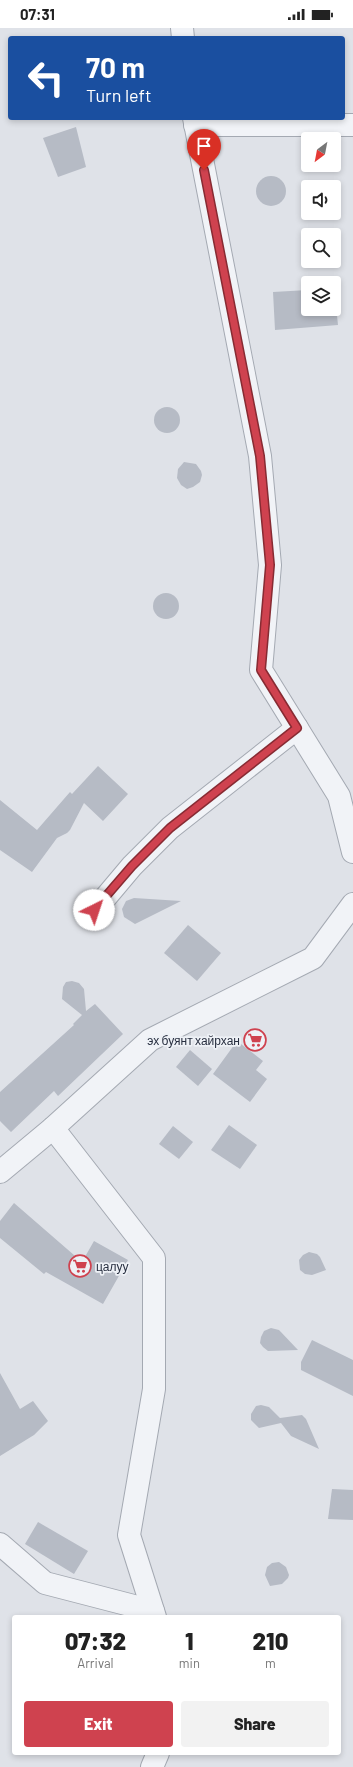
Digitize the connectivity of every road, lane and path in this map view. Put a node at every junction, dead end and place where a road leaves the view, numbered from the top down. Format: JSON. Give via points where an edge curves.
{"nodes":[{"id":1,"x":194,"y":122,"type":"edge"},
{"id":2,"x":353,"y":125,"type":"edge"},
{"id":3,"x":297,"y":728,"type":"junction"},
{"id":4,"x":353,"y":852,"type":"edge"},
{"id":5,"x":353,"y":904,"type":"edge"},
{"id":6,"x":94,"y":910,"type":"dead end"},
{"id":7,"x":53,"y":1128,"type":"junction"},
{"id":8,"x":0,"y":1172,"type":"edge"},
{"id":9,"x":0,"y":1544,"type":"edge"},
{"id":10,"x":154,"y":1614,"type":"edge"},
{"id":11,"x":157,"y":1755,"type":"edge"},
{"id":12,"x":152,"y":1767,"type":"edge"}],
"edges":[{"from":1,"to":2,"type":"street"},
{"from":1,"to":3,"type":"street","via":[[260,456],[270,565],[261,670]]},
{"from":3,"to":4,"type":"street","via":[[339,796]]},
{"from":3,"to":6,"type":"street","via":[[170,828],[132,866]]},
{"from":5,"to":7,"type":"street","via":[[313,958],[150,1040]]},
{"from":7,"to":8,"type":"street"},
{"from":7,"to":10,"type":"street","via":[[154,1258],[154,1390],[129,1535]]},
{"from":9,"to":10,"type":"street","via":[[45,1583]]},
{"from":11,"to":12,"type":"street"}]}
